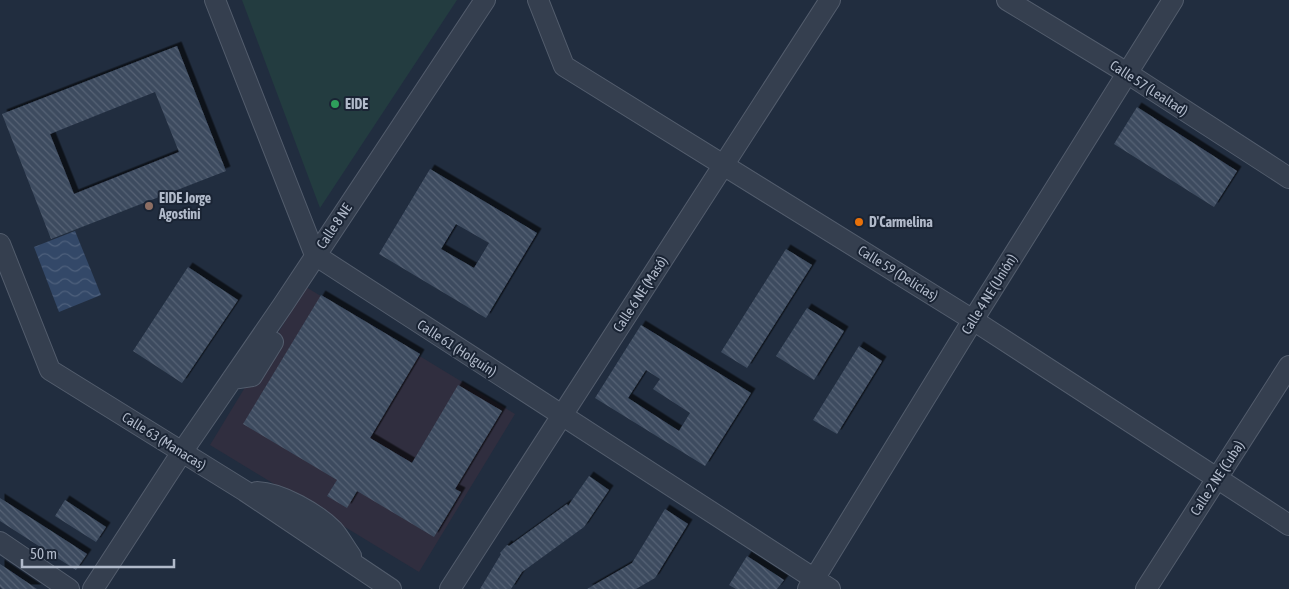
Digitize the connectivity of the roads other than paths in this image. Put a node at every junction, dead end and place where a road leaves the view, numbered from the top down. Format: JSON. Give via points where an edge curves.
{"nodes":[{"id":1,"x":215,"y":0,"type":"edge"},
{"id":2,"x":485,"y":0,"type":"edge"},
{"id":3,"x":538,"y":0,"type":"edge"},
{"id":4,"x":830,"y":0,"type":"edge"},
{"id":5,"x":1007,"y":0,"type":"edge"},
{"id":6,"x":1173,"y":0,"type":"edge"},
{"id":7,"x":1127,"y":73,"type":"junction"},
{"id":8,"x":723,"y":165,"type":"junction"},
{"id":9,"x":1289,"y":178,"type":"edge"},
{"id":10,"x":0,"y":244,"type":"edge"},
{"id":11,"x":315,"y":255,"type":"junction"},
{"id":12,"x":973,"y":320,"type":"junction"},
{"id":13,"x":1289,"y":366,"type":"edge"},
{"id":14,"x":562,"y":415,"type":"junction"},
{"id":15,"x":182,"y":452,"type":"junction"},
{"id":16,"x":1217,"y":478,"type":"junction"},
{"id":17,"x":1289,"y":525,"type":"edge"},
{"id":18,"x":0,"y":542,"type":"edge"},
{"id":19,"x":817,"y":586,"type":"edge"},
{"id":20,"x":69,"y":589,"type":"edge"},
{"id":21,"x":94,"y":589,"type":"edge"},
{"id":22,"x":390,"y":589,"type":"edge"},
{"id":23,"x":450,"y":589,"type":"edge"},
{"id":24,"x":1146,"y":589,"type":"edge"}],
"edges":[{"from":1,"to":11,"type":"street"},
{"from":2,"to":11,"type":"street","name":"Calle 8 NE"},
{"from":3,"to":8,"type":"street","name":"Calle 59 (Delicias)","via":[[564,66]]},
{"from":4,"to":8,"type":"street","name":"Calle 6 NE (Masó)"},
{"from":5,"to":7,"type":"street","name":"Calle 57 (Lealtad)"},
{"from":6,"to":7,"type":"street","name":"Calle 4 NE (Unión)"},
{"from":7,"to":9,"type":"street","name":"Calle 57 (Lealtad)"},
{"from":7,"to":12,"type":"street","name":"Calle 4 NE (Unión)"},
{"from":8,"to":12,"type":"street","name":"Calle 59 (Delicias)"},
{"from":8,"to":14,"type":"street","name":"Calle 6 NE (Masó)"},
{"from":10,"to":15,"type":"street","name":"Calle 63 (Manacas)","via":[[50,370]]},
{"from":11,"to":14,"type":"street","name":"Calle 61 (Holguín)"},
{"from":11,"to":15,"type":"street","name":"Calle 8 NE"},
{"from":12,"to":16,"type":"street","name":"Calle 59 (Delicias)"},
{"from":12,"to":19,"type":"street","name":"Calle 4 NE (Unión)"},
{"from":13,"to":16,"type":"street","name":"Calle 2 NE (Cuba)"},
{"from":14,"to":19,"type":"street","name":"Calle 61 (Holguín)"},
{"from":14,"to":23,"type":"street","name":"Calle 6 NE (Masó)"},
{"from":15,"to":21,"type":"street","name":"Calle 8 NE"},
{"from":15,"to":22,"type":"street","name":"Calle 63 (Manacas)","via":[[246,491]]},
{"from":16,"to":17,"type":"street","name":"Calle 59 (Delicias)"},
{"from":16,"to":24,"type":"street","name":"Calle 2 NE (Cuba)"},
{"from":18,"to":20,"type":"street"}]}
